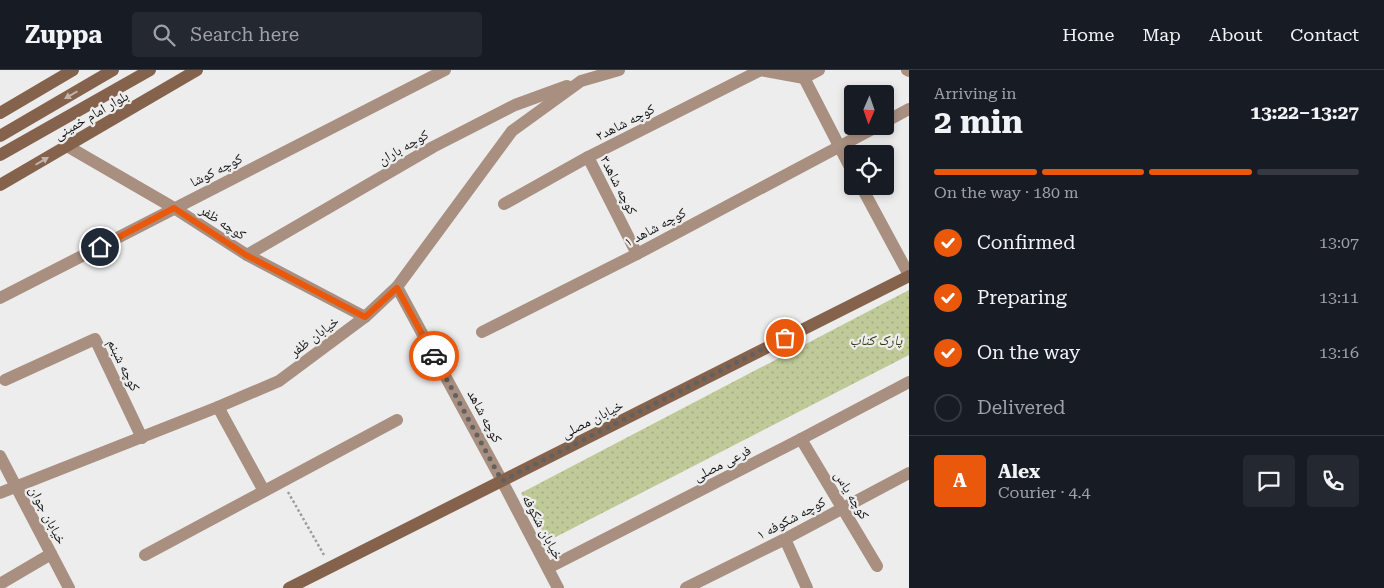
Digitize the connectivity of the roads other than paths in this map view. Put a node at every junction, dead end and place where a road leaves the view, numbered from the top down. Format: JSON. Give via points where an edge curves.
{"nodes":[{"id":1,"x":73,"y":70,"type":"edge"},
{"id":2,"x":113,"y":70,"type":"edge"},
{"id":3,"x":150,"y":70,"type":"edge"},
{"id":4,"x":197,"y":70,"type":"edge"},
{"id":5,"x":446,"y":70,"type":"edge"},
{"id":6,"x":619,"y":70,"type":"edge"},
{"id":7,"x":760,"y":70,"type":"edge"},
{"id":8,"x":819,"y":70,"type":"edge"},
{"id":9,"x":802,"y":74,"type":"edge"},
{"id":10,"x":581,"y":81,"type":"junction"},
{"id":11,"x":909,"y":109,"type":"edge"},
{"id":12,"x":0,"y":113,"type":"edge"},
{"id":13,"x":894,"y":117,"type":"edge"},
{"id":14,"x":862,"y":135,"type":"edge"},
{"id":15,"x":0,"y":136,"type":"edge"},
{"id":16,"x":67,"y":146,"type":"junction"},
{"id":17,"x":840,"y":147,"type":"junction"},
{"id":18,"x":0,"y":155,"type":"edge"},
{"id":19,"x":844,"y":155,"type":"edge"},
{"id":20,"x":588,"y":157,"type":"junction"},
{"id":21,"x":0,"y":185,"type":"edge"},
{"id":22,"x":866,"y":195,"type":"edge"},
{"id":23,"x":504,"y":204,"type":"dead end"},
{"id":24,"x":174,"y":208,"type":"junction"},
{"id":25,"x":637,"y":254,"type":"junction"},
{"id":26,"x":246,"y":255,"type":"junction"},
{"id":27,"x":909,"y":276,"type":"edge"},
{"id":28,"x":397,"y":288,"type":"junction"},
{"id":29,"x":0,"y":298,"type":"edge"},
{"id":30,"x":365,"y":317,"type":"junction"},
{"id":31,"x":482,"y":332,"type":"dead end"},
{"id":32,"x":6,"y":380,"type":"dead end"},
{"id":33,"x":909,"y":382,"type":"edge"},
{"id":34,"x":218,"y":408,"type":"junction"},
{"id":35,"x":397,"y":420,"type":"dead end"},
{"id":36,"x":142,"y":438,"type":"junction"},
{"id":37,"x":801,"y":439,"type":"junction"},
{"id":38,"x":0,"y":456,"type":"edge"},
{"id":39,"x":909,"y":473,"type":"edge"},
{"id":40,"x":502,"y":481,"type":"junction"},
{"id":41,"x":16,"y":487,"type":"junction"},
{"id":42,"x":264,"y":491,"type":"junction"},
{"id":43,"x":0,"y":493,"type":"edge"},
{"id":44,"x":843,"y":508,"type":"junction"},
{"id":45,"x":785,"y":539,"type":"junction"},
{"id":46,"x":51,"y":554,"type":"junction"},
{"id":47,"x":145,"y":555,"type":"dead end"},
{"id":48,"x":877,"y":566,"type":"dead end"},
{"id":49,"x":548,"y":568,"type":"junction"},
{"id":50,"x":0,"y":584,"type":"edge"},
{"id":51,"x":69,"y":588,"type":"edge"},
{"id":52,"x":289,"y":588,"type":"edge"},
{"id":53,"x":558,"y":588,"type":"edge"},
{"id":54,"x":686,"y":588,"type":"edge"},
{"id":55,"x":807,"y":588,"type":"edge"}],
"edges":[{"from":1,"to":12,"type":"street"},
{"from":2,"to":15,"type":"street","one_way":true},
{"from":3,"to":18,"type":"street"},
{"from":4,"to":16,"type":"street","name":"بلوار امام خمینی"},
{"from":5,"to":24,"type":"street","name":"کوچه کوشا"},
{"from":6,"to":10,"type":"street","name":"خیابان ظفر"},
{"from":7,"to":9,"type":"street"},
{"from":7,"to":20,"type":"street","name":"کوچه شاهد۲"},
{"from":8,"to":9,"type":"street"},
{"from":9,"to":17,"type":"street"},
{"from":10,"to":26,"type":"street","name":"کوچه باران","via":[[515,104],[433,146]]},
{"from":10,"to":28,"type":"street","name":"خیابان ظفر","via":[[512,131]]},
{"from":11,"to":13,"type":"street"},
{"from":14,"to":17,"type":"street","name":"کوچه شاهد ۱"},
{"from":21,"to":16,"type":"street","name":"بلوار امام خمینی","one_way":true},
{"from":16,"to":24,"type":"street","name":"کوچه ظفر"},
{"from":17,"to":19,"type":"street"},
{"from":17,"to":25,"type":"street","name":"کوچه شاهد ۱"},
{"from":20,"to":23,"type":"street","name":"کوچه شاهد۲"},
{"from":20,"to":25,"type":"street","name":"کوچه شاهد۳"},
{"from":22,"to":27,"type":"street"},
{"from":24,"to":26,"type":"street","name":"کوچه ظفر"},
{"from":24,"to":29,"type":"street","name":"کوچه کوشا"},
{"from":25,"to":31,"type":"street","name":"کوچه شاهد ۱"},
{"from":26,"to":30,"type":"street","name":"کوچه ظفر"},
{"from":27,"to":40,"type":"street","name":"خیابان مصلی"},
{"from":28,"to":30,"type":"street","name":"خیابان ظفر"},
{"from":28,"to":40,"type":"street","name":"کوچه شاهد"},
{"from":30,"to":34,"type":"street","name":"خیابان ظفر","via":[[279,381]]},
{"from":32,"to":36,"type":"street","name":"کوچه شبنم","via":[[95,339]]},
{"from":33,"to":37,"type":"street","name":"فرعی مصلی"},
{"from":34,"to":36,"type":"street","name":"خیابان ظفر"},
{"from":34,"to":42,"type":"street"},
{"from":35,"to":42,"type":"street"},
{"from":36,"to":41,"type":"street","name":"خیابان ظفر"},
{"from":37,"to":44,"type":"street","name":"کوچه یاس"},
{"from":37,"to":49,"type":"street","name":"فرعی مصلی"},
{"from":38,"to":41,"type":"street","name":"خیابان جوان"},
{"from":39,"to":44,"type":"street","name":"کوچه شکوفه ۱"},
{"from":40,"to":49,"type":"street","name":"خیابان شکوفه"},
{"from":40,"to":52,"type":"street","name":"خیابان مصلی"},
{"from":41,"to":43,"type":"street","name":"خیابان ظفر"},
{"from":41,"to":46,"type":"street","name":"خیابان جوان"},
{"from":42,"to":47,"type":"street"},
{"from":44,"to":45,"type":"street","name":"کوچه شکوفه ۱"},
{"from":44,"to":48,"type":"street","name":"کوچه یاس"},
{"from":45,"to":54,"type":"street","name":"کوچه شکوفه ۱"},
{"from":45,"to":55,"type":"street"},
{"from":46,"to":50,"type":"street"},
{"from":46,"to":51,"type":"street","name":"خیابان جوان"},
{"from":49,"to":53,"type":"street","name":"خیابان شکوفه"}]}
